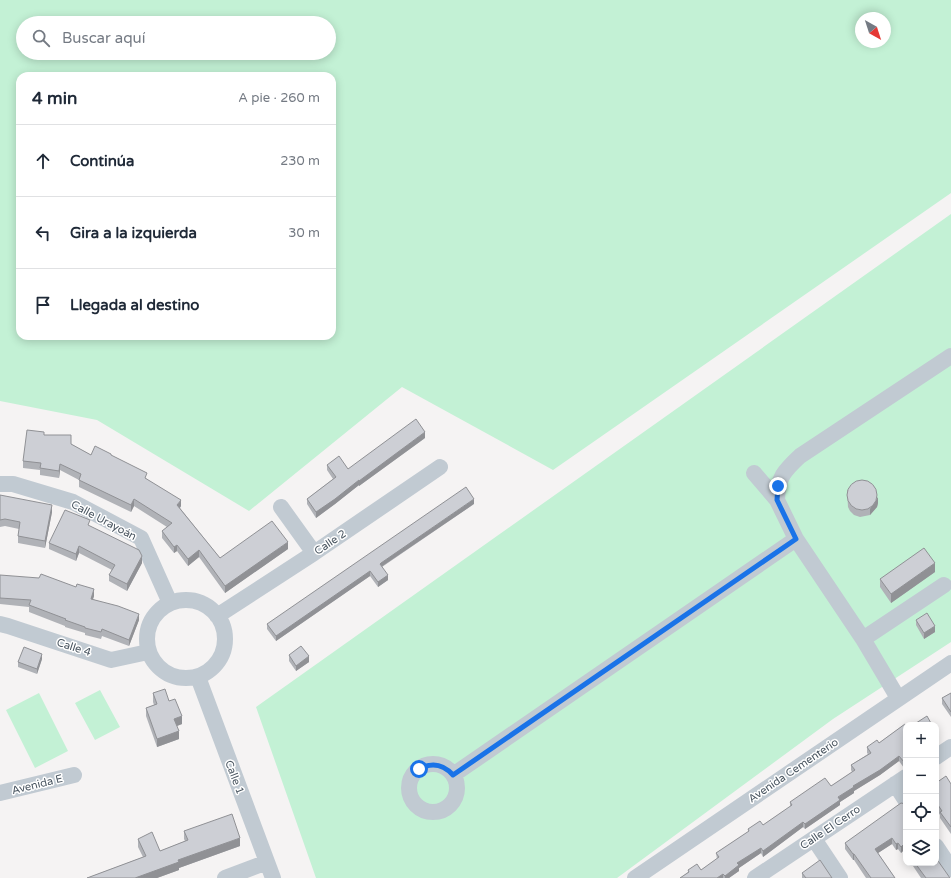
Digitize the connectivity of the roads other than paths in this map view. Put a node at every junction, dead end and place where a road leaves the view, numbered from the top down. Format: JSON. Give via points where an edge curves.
{"nodes":[{"id":1,"x":951,"y":356,"type":"edge"},
{"id":2,"x":440,"y":467,"type":"dead end"},
{"id":3,"x":754,"y":473,"type":"dead end"},
{"id":4,"x":0,"y":484,"type":"edge"},
{"id":5,"x":777,"y":500,"type":"junction"},
{"id":6,"x":281,"y":507,"type":"dead end"},
{"id":7,"x":796,"y":539,"type":"junction"},
{"id":8,"x":314,"y":553,"type":"junction"},
{"id":9,"x":944,"y":585,"type":"dead end"},
{"id":10,"x":170,"y":603,"type":"junction"},
{"id":11,"x":217,"y":616,"type":"junction"},
{"id":12,"x":0,"y":624,"type":"edge"},
{"id":13,"x":863,"y":639,"type":"junction"},
{"id":14,"x":148,"y":652,"type":"junction"},
{"id":15,"x":951,"y":663,"type":"edge"},
{"id":16,"x":198,"y":676,"type":"junction"},
{"id":17,"x":898,"y":698,"type":"junction"},
{"id":18,"x":951,"y":747,"type":"edge"},
{"id":19,"x":939,"y":755,"type":"edge"},
{"id":20,"x":74,"y":774,"type":"dead end"},
{"id":21,"x":453,"y":775,"type":"dead end"},
{"id":22,"x":900,"y":780,"type":"edge"},
{"id":23,"x":0,"y":793,"type":"edge"},
{"id":24,"x":904,"y":794,"type":"edge"},
{"id":25,"x":814,"y":838,"type":"junction"},
{"id":26,"x":939,"y":851,"type":"edge"},
{"id":27,"x":267,"y":862,"type":"junction"},
{"id":28,"x":951,"y":869,"type":"edge"},
{"id":29,"x":225,"y":878,"type":"edge"},
{"id":30,"x":273,"y":878,"type":"edge"},
{"id":31,"x":635,"y":878,"type":"edge"},
{"id":32,"x":755,"y":878,"type":"edge"},
{"id":33,"x":840,"y":878,"type":"edge"}],
"edges":[{"from":1,"to":5,"type":"street","via":[[800,456],[786,469],[778,486]]},
{"from":2,"to":8,"type":"street","name":"Calle 2"},
{"from":3,"to":5,"type":"street"},
{"from":4,"to":10,"type":"street","name":"Calle Urayoán","via":[[13,484],[73,502],[140,538]]},
{"from":5,"to":7,"type":"street"},
{"from":6,"to":8,"type":"street"},
{"from":7,"to":13,"type":"street"},
{"from":7,"to":21,"type":"street"},
{"from":8,"to":11,"type":"street","name":"Calle 2"},
{"from":9,"to":13,"type":"street","via":[[895,625]]},
{"from":10,"to":11,"type":"street","via":[[196,601],[208,606]]},
{"from":10,"to":14,"type":"street","via":[[158,611],[149,623],[146,637]]},
{"from":11,"to":16,"type":"street","via":[[224,629],[225,644],[220,658],[211,669]]},
{"from":12,"to":14,"type":"street","name":"Calle 4","via":[[111,660]]},
{"from":13,"to":17,"type":"street"},
{"from":14,"to":16,"type":"street","via":[[159,669],[177,678]]},
{"from":15,"to":17,"type":"street","name":"Avenida Cementerio"},
{"from":16,"to":27,"type":"street","name":"Calle 1"},
{"from":17,"to":31,"type":"street","name":"Avenida Cementerio"},
{"from":18,"to":19,"type":"street"},
{"from":20,"to":23,"type":"street","name":"Avenida E"},
{"from":22,"to":24,"type":"street"},
{"from":22,"to":25,"type":"street","name":"Calle El Cerro"},
{"from":25,"to":32,"type":"street","name":"Calle El Cerro"},
{"from":25,"to":33,"type":"street"},
{"from":26,"to":28,"type":"street"},
{"from":27,"to":29,"type":"street"},
{"from":27,"to":30,"type":"street","name":"Calle 1"}]}
